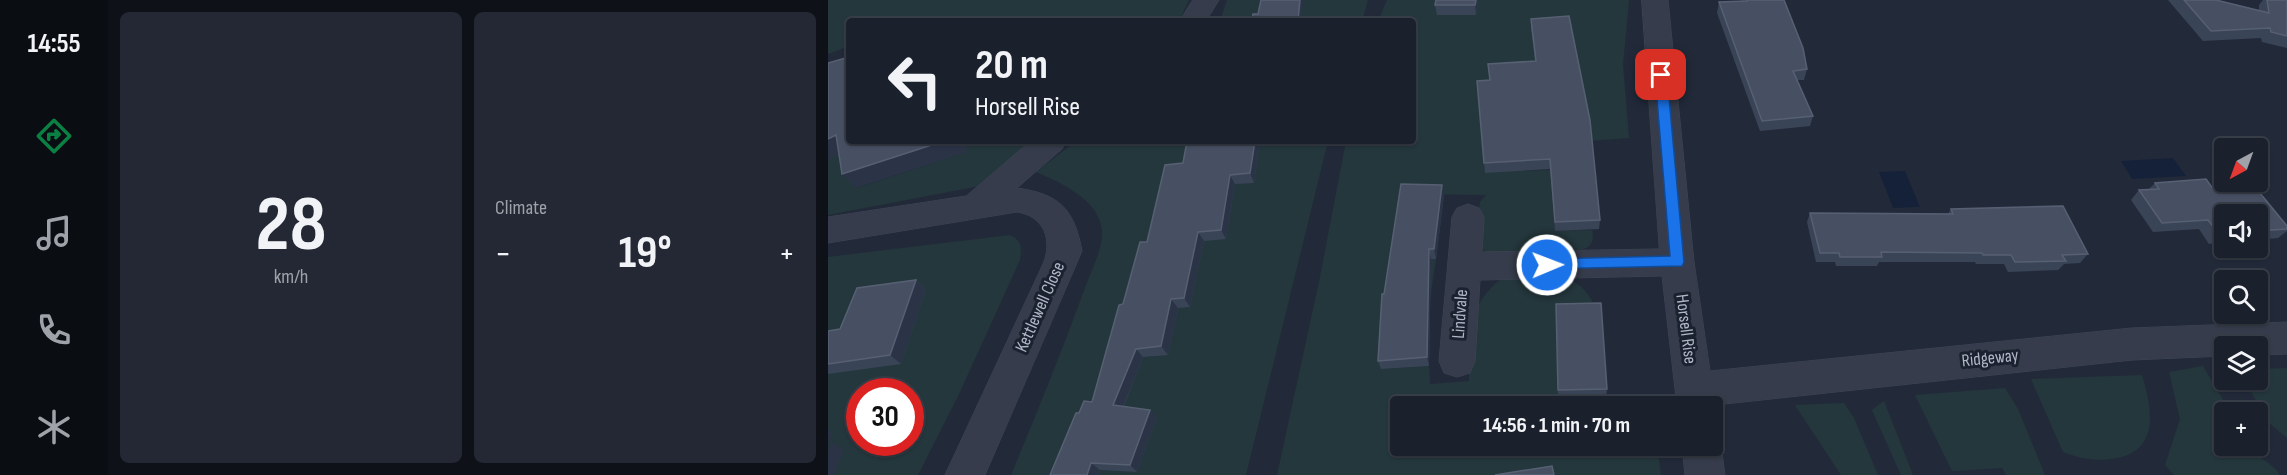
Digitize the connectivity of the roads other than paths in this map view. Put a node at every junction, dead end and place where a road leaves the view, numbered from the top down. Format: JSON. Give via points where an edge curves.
{"nodes":[{"id":1,"x":1206,"y":0,"type":"edge"},
{"id":2,"x":1655,"y":0,"type":"edge"},
{"id":3,"x":1195,"y":18,"type":"edge"},
{"id":4,"x":1048,"y":144,"type":"edge"},
{"id":5,"x":974,"y":207,"type":"junction"},
{"id":6,"x":1468,"y":218,"type":"dead end"},
{"id":7,"x":828,"y":230,"type":"edge"},
{"id":8,"x":1677,"y":262,"type":"junction"},
{"id":9,"x":1464,"y":266,"type":"junction"},
{"id":10,"x":2287,"y":338,"type":"edge"},
{"id":11,"x":1457,"y":361,"type":"dead end"},
{"id":12,"x":1695,"y":396,"type":"edge"},
{"id":13,"x":1711,"y":396,"type":"edge"},
{"id":14,"x":1702,"y":456,"type":"edge"},
{"id":15,"x":965,"y":475,"type":"edge"},
{"id":16,"x":1705,"y":475,"type":"edge"}],
"edges":[{"from":1,"to":3,"type":"street"},
{"from":2,"to":8,"type":"street","name":"Horsell Rise"},
{"from":4,"to":5,"type":"street"},
{"from":5,"to":7,"type":"street","name":"Kettlewell Close"},
{"from":5,"to":15,"type":"street","name":"Kettlewell Close","via":[[1017,200],[1037,203],[1060,226],[1065,251]]},
{"from":6,"to":9,"type":"street","name":"Lindvale"},
{"from":8,"to":9,"type":"street","name":"Lindvale"},
{"from":8,"to":12,"type":"street","name":"Horsell Rise"},
{"from":9,"to":11,"type":"street","name":"Lindvale"},
{"from":10,"to":13,"type":"street","name":"Ridgeway","via":[[2133,344]]},
{"from":14,"to":16,"type":"street"}]}
